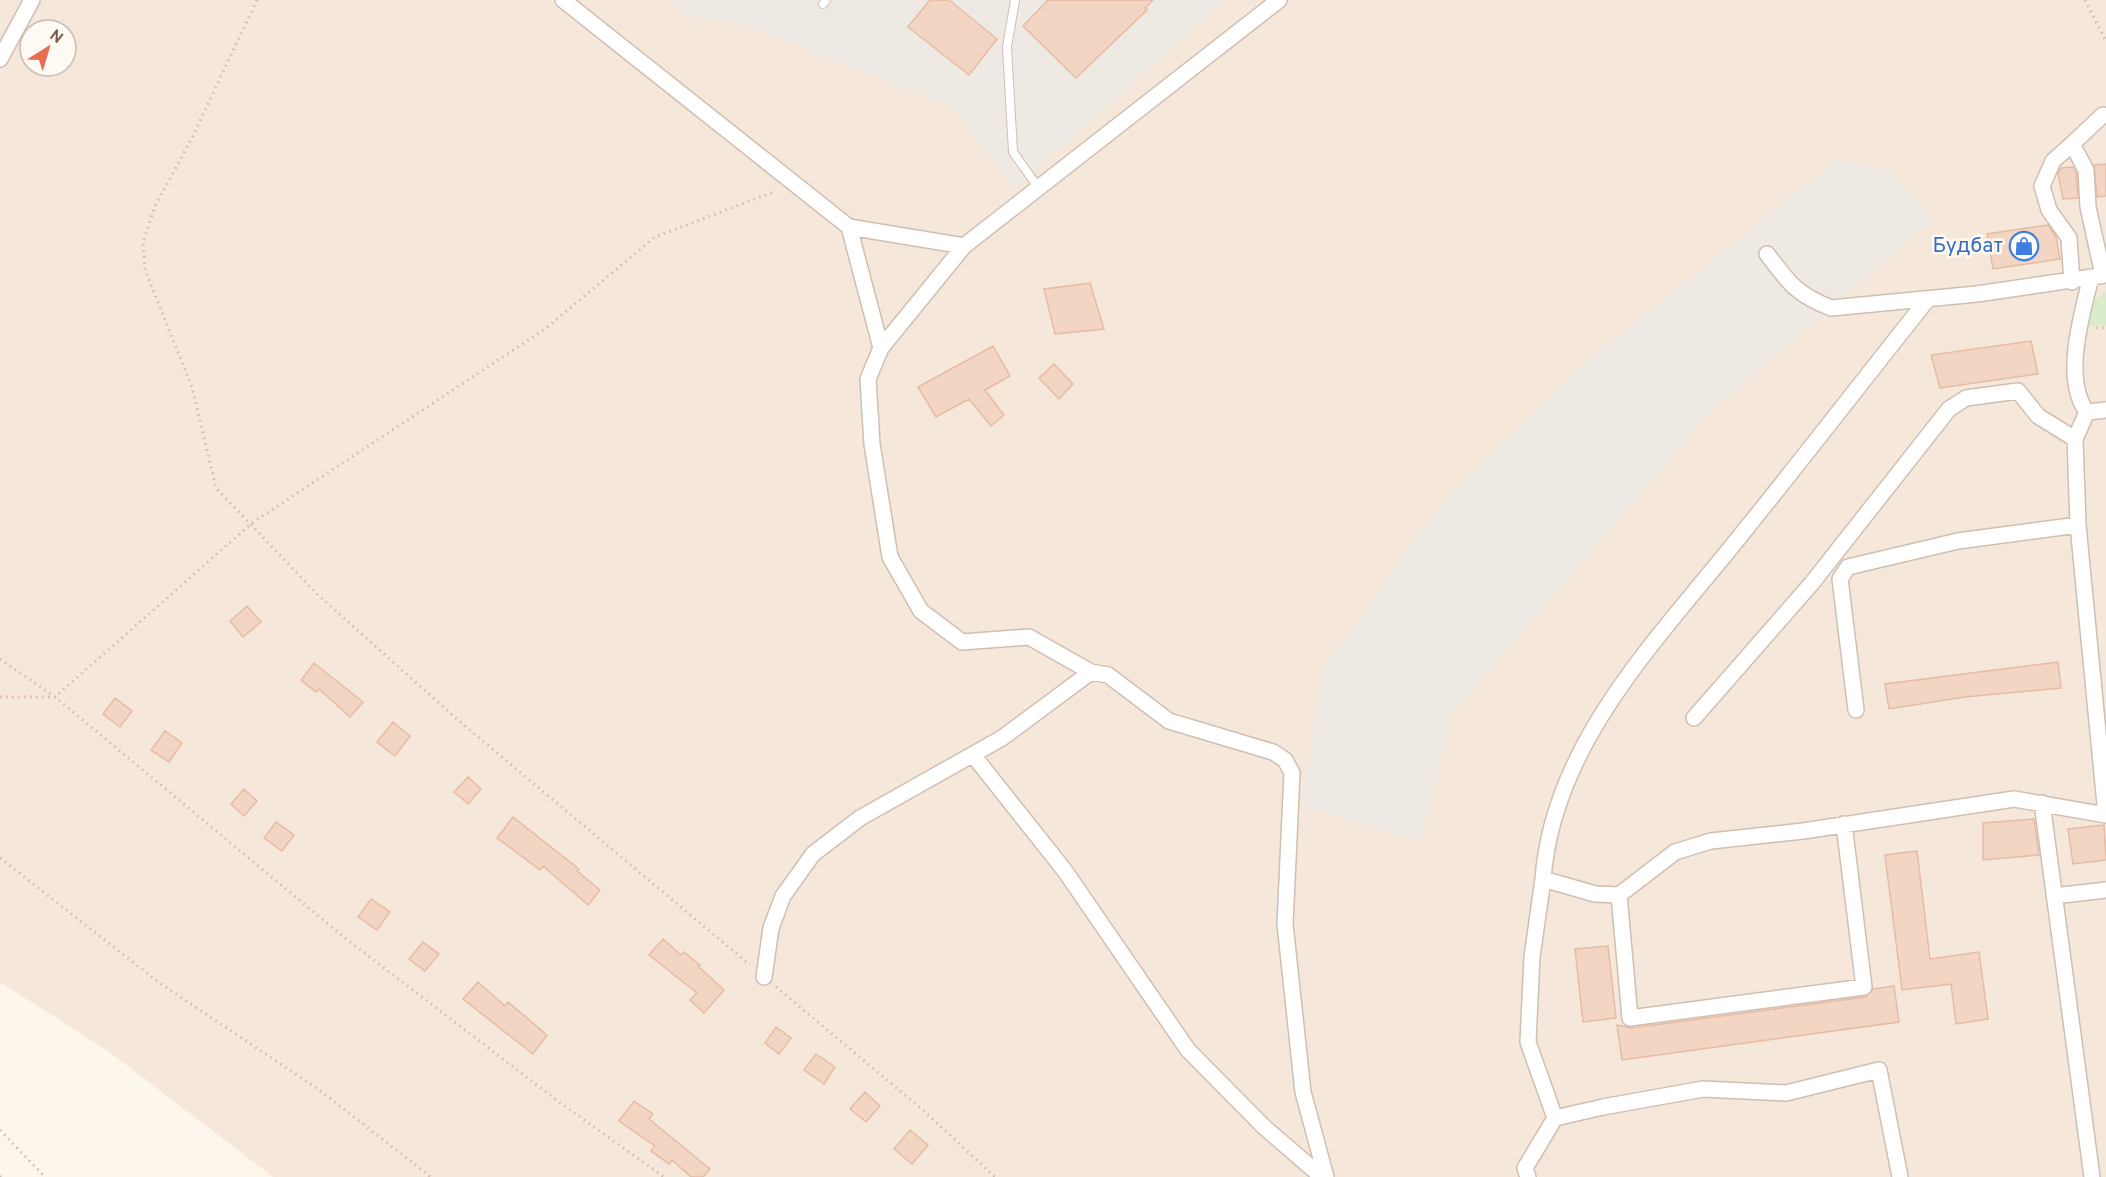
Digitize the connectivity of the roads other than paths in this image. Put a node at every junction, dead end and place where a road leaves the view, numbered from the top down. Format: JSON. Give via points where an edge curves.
{"nodes":[{"id":1,"x":32,"y":0,"type":"edge"},
{"id":2,"x":563,"y":0,"type":"edge"},
{"id":3,"x":1015,"y":0,"type":"edge"},
{"id":4,"x":1279,"y":0,"type":"edge"},
{"id":5,"x":581,"y":6,"type":"edge"},
{"id":6,"x":0,"y":59,"type":"edge"},
{"id":7,"x":2103,"y":115,"type":"dead end"},
{"id":8,"x":2072,"y":144,"type":"junction"},
{"id":9,"x":1038,"y":187,"type":"junction"},
{"id":10,"x":849,"y":226,"type":"junction"},
{"id":11,"x":964,"y":246,"type":"junction"},
{"id":12,"x":1767,"y":254,"type":"dead end"},
{"id":13,"x":2100,"y":276,"type":"edge"},
{"id":14,"x":2072,"y":282,"type":"junction"},
{"id":15,"x":1927,"y":300,"type":"junction"},
{"id":16,"x":881,"y":348,"type":"junction"},
{"id":17,"x":2106,"y":410,"type":"edge"},
{"id":18,"x":2087,"y":412,"type":"junction"},
{"id":19,"x":2075,"y":439,"type":"junction"},
{"id":20,"x":2078,"y":525,"type":"junction"},
{"id":21,"x":1091,"y":672,"type":"junction"},
{"id":22,"x":1856,"y":710,"type":"dead end"},
{"id":23,"x":1694,"y":717,"type":"dead end"},
{"id":24,"x":973,"y":755,"type":"junction"},
{"id":25,"x":2042,"y":803,"type":"junction"},
{"id":26,"x":2106,"y":815,"type":"edge"},
{"id":27,"x":1844,"y":825,"type":"junction"},
{"id":28,"x":1543,"y":879,"type":"junction"},
{"id":29,"x":2106,"y":890,"type":"edge"},
{"id":30,"x":1619,"y":895,"type":"junction"},
{"id":31,"x":2054,"y":896,"type":"junction"},
{"id":32,"x":764,"y":977,"type":"road end"},
{"id":33,"x":1555,"y":1118,"type":"junction"},
{"id":34,"x":1324,"y":1177,"type":"edge"},
{"id":35,"x":1528,"y":1177,"type":"edge"},
{"id":36,"x":1900,"y":1177,"type":"edge"},
{"id":37,"x":2092,"y":1177,"type":"edge"}],
"edges":[{"from":1,"to":6,"type":"street"},
{"from":2,"to":5,"type":"street"},
{"from":3,"to":9,"type":"lane","via":[[1007,47],[1013,152]]},
{"from":4,"to":9,"type":"street"},
{"from":5,"to":10,"type":"street"},
{"from":7,"to":8,"type":"street"},
{"from":8,"to":13,"type":"street","via":[[2086,170]]},
{"from":8,"to":14,"type":"street","via":[[2053,161],[2042,186],[2049,210],[2068,238]]},
{"from":9,"to":11,"type":"street"},
{"from":10,"to":11,"type":"street"},
{"from":10,"to":16,"type":"street"},
{"from":11,"to":16,"type":"street"},
{"from":12,"to":15,"type":"street","via":[[1793,288],[1831,308]]},
{"from":13,"to":14,"type":"street"},
{"from":13,"to":18,"type":"street","via":[[2076,350],[2076,390]]},
{"from":14,"to":15,"type":"street"},
{"from":15,"to":28,"type":"street","via":[[1600,716],[1566,784],[1545,851]]},
{"from":16,"to":21,"type":"street","via":[[868,379],[872,444],[890,557],[921,611],[962,642],[1029,637]]},
{"from":17,"to":18,"type":"street"},
{"from":18,"to":19,"type":"street"},
{"from":19,"to":20,"type":"street"},
{"from":19,"to":23,"type":"street","via":[[2038,416],[2018,391],[1966,398],[1949,410],[1812,583]]},
{"from":20,"to":22,"type":"street","via":[[1958,541],[1848,567],[1840,579]]},
{"from":20,"to":26,"type":"street"},
{"from":21,"to":24,"type":"street"},
{"from":21,"to":34,"type":"street","via":[[1108,675],[1168,721],[1273,752],[1285,760],[1292,773],[1286,924],[1303,1092]]},
{"from":24,"to":32,"type":"street","via":[[860,818],[813,854],[783,896],[771,928]]},
{"from":24,"to":34,"type":"street","via":[[1065,871],[1188,1050],[1263,1126]]},
{"from":25,"to":26,"type":"street"},
{"from":25,"to":27,"type":"street","via":[[2014,799]]},
{"from":25,"to":31,"type":"street"},
{"from":27,"to":30,"type":"street","via":[[1711,842],[1675,852]]},
{"from":27,"to":30,"type":"street","via":[[1864,987],[1630,1018]]},
{"from":28,"to":30,"type":"street","via":[[1595,894]]},
{"from":28,"to":33,"type":"street","via":[[1532,957],[1528,1042]]},
{"from":29,"to":31,"type":"street"},
{"from":31,"to":37,"type":"street"},
{"from":33,"to":35,"type":"street","via":[[1525,1168]]},
{"from":33,"to":36,"type":"street","via":[[1703,1089],[1786,1094],[1879,1070]]}]}
